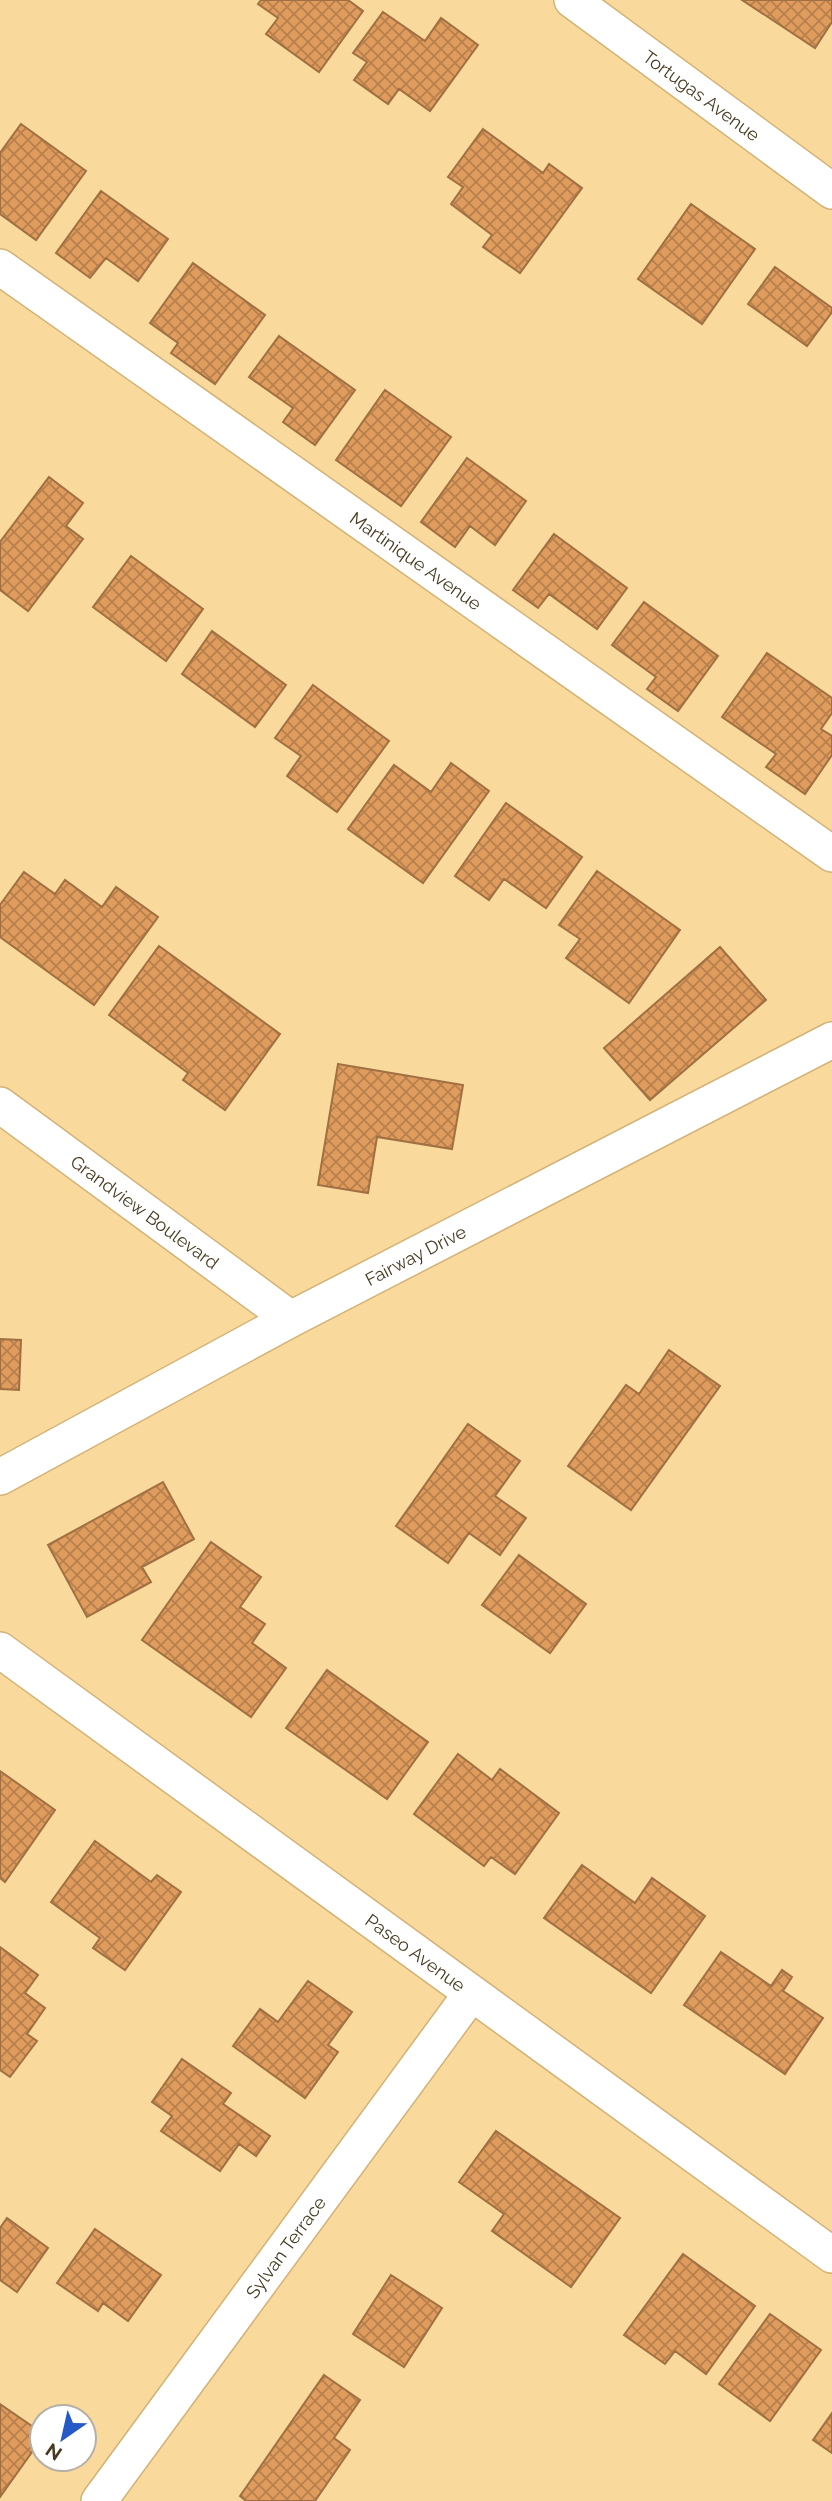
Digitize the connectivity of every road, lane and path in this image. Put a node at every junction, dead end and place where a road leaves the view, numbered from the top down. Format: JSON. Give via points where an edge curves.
{"nodes":[{"id":1,"x":572,"y":0,"type":"edge"},
{"id":2,"x":832,"y":191,"type":"edge"},
{"id":3,"x":0,"y":267,"type":"edge"},
{"id":4,"x":832,"y":853,"type":"edge"},
{"id":5,"x":832,"y":1040,"type":"edge"},
{"id":6,"x":0,"y":1105,"type":"edge"},
{"id":7,"x":292,"y":1319,"type":"junction"},
{"id":8,"x":0,"y":1477,"type":"edge"},
{"id":9,"x":0,"y":1650,"type":"edge"},
{"id":10,"x":471,"y":1994,"type":"junction"},
{"id":11,"x":832,"y":2255,"type":"edge"},
{"id":12,"x":99,"y":2501,"type":"edge"}],
"edges":[{"from":1,"to":2,"type":"street","name":"Tortugas Avenue"},
{"from":3,"to":4,"type":"street","name":"Martinique Avenue"},
{"from":5,"to":7,"type":"street","name":"Fairway Drive"},
{"from":6,"to":7,"type":"street","name":"Grandview Boulevard"},
{"from":7,"to":8,"type":"street","name":"Fairway Drive"},
{"from":9,"to":10,"type":"street","name":"Paseo Avenue"},
{"from":10,"to":11,"type":"street","name":"Paseo Avenue"},
{"from":10,"to":12,"type":"street","name":"Sylvan Terrace"}]}
